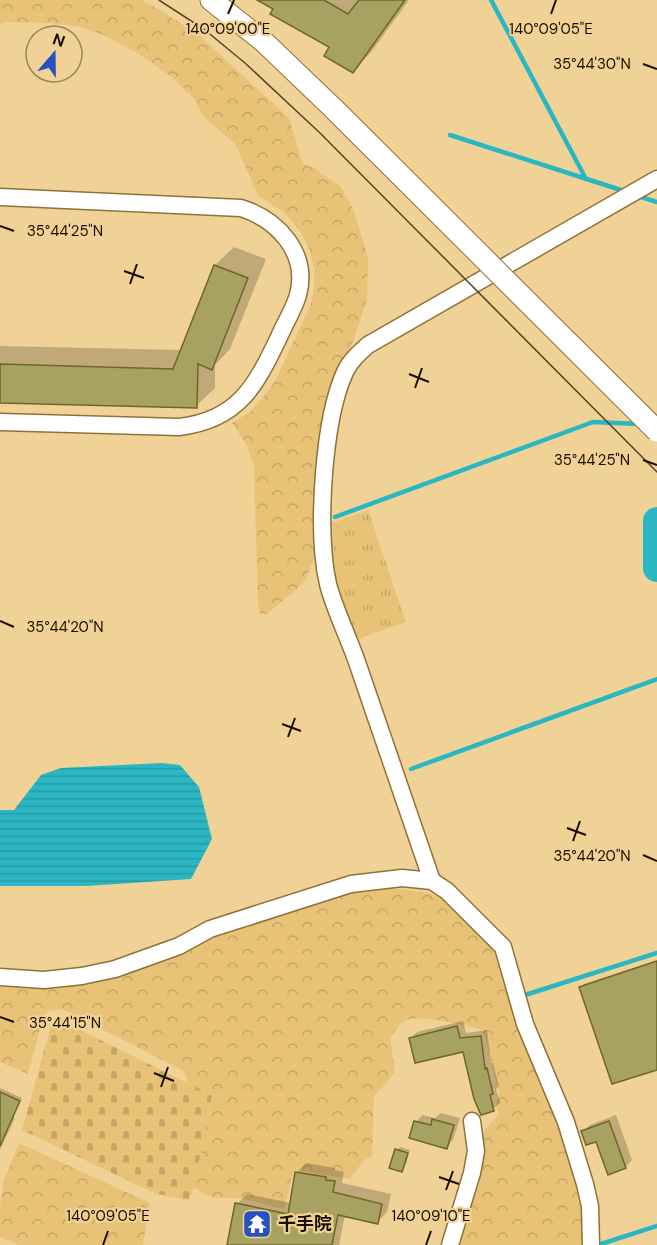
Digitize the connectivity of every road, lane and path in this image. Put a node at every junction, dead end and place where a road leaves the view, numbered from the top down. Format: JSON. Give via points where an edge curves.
{"nodes":[{"id":1,"x":211,"y":0,"type":"edge"},
{"id":2,"x":657,"y":179,"type":"edge"},
{"id":3,"x":0,"y":197,"type":"edge"},
{"id":4,"x":0,"y":422,"type":"edge"},
{"id":5,"x":657,"y":431,"type":"edge"},
{"id":6,"x":432,"y":881,"type":"junction"},
{"id":7,"x":0,"y":977,"type":"edge"},
{"id":8,"x":472,"y":1121,"type":"dead end"},
{"id":9,"x":450,"y":1245,"type":"edge"},
{"id":10,"x":591,"y":1245,"type":"edge"}],
"edges":[{"from":1,"to":5,"type":"street","bridge":true,"via":[[263,41],[335,110]]},
{"from":2,"to":6,"type":"street","via":[[368,345],[345,371],[337,394],[324,472],[328,585]]},
{"from":3,"to":4,"type":"street","via":[[241,208],[278,228],[298,261],[300,274],[297,297],[256,383],[242,399],[218,415],[179,427]]},
{"from":6,"to":7,"type":"street","via":[[402,878],[351,884],[210,929],[179,946],[115,969],[44,980]]},
{"from":6,"to":10,"type":"street","via":[[503,946],[525,1024],[566,1122],[585,1184]]},
{"from":8,"to":9,"type":"street","via":[[476,1151]]}]}
